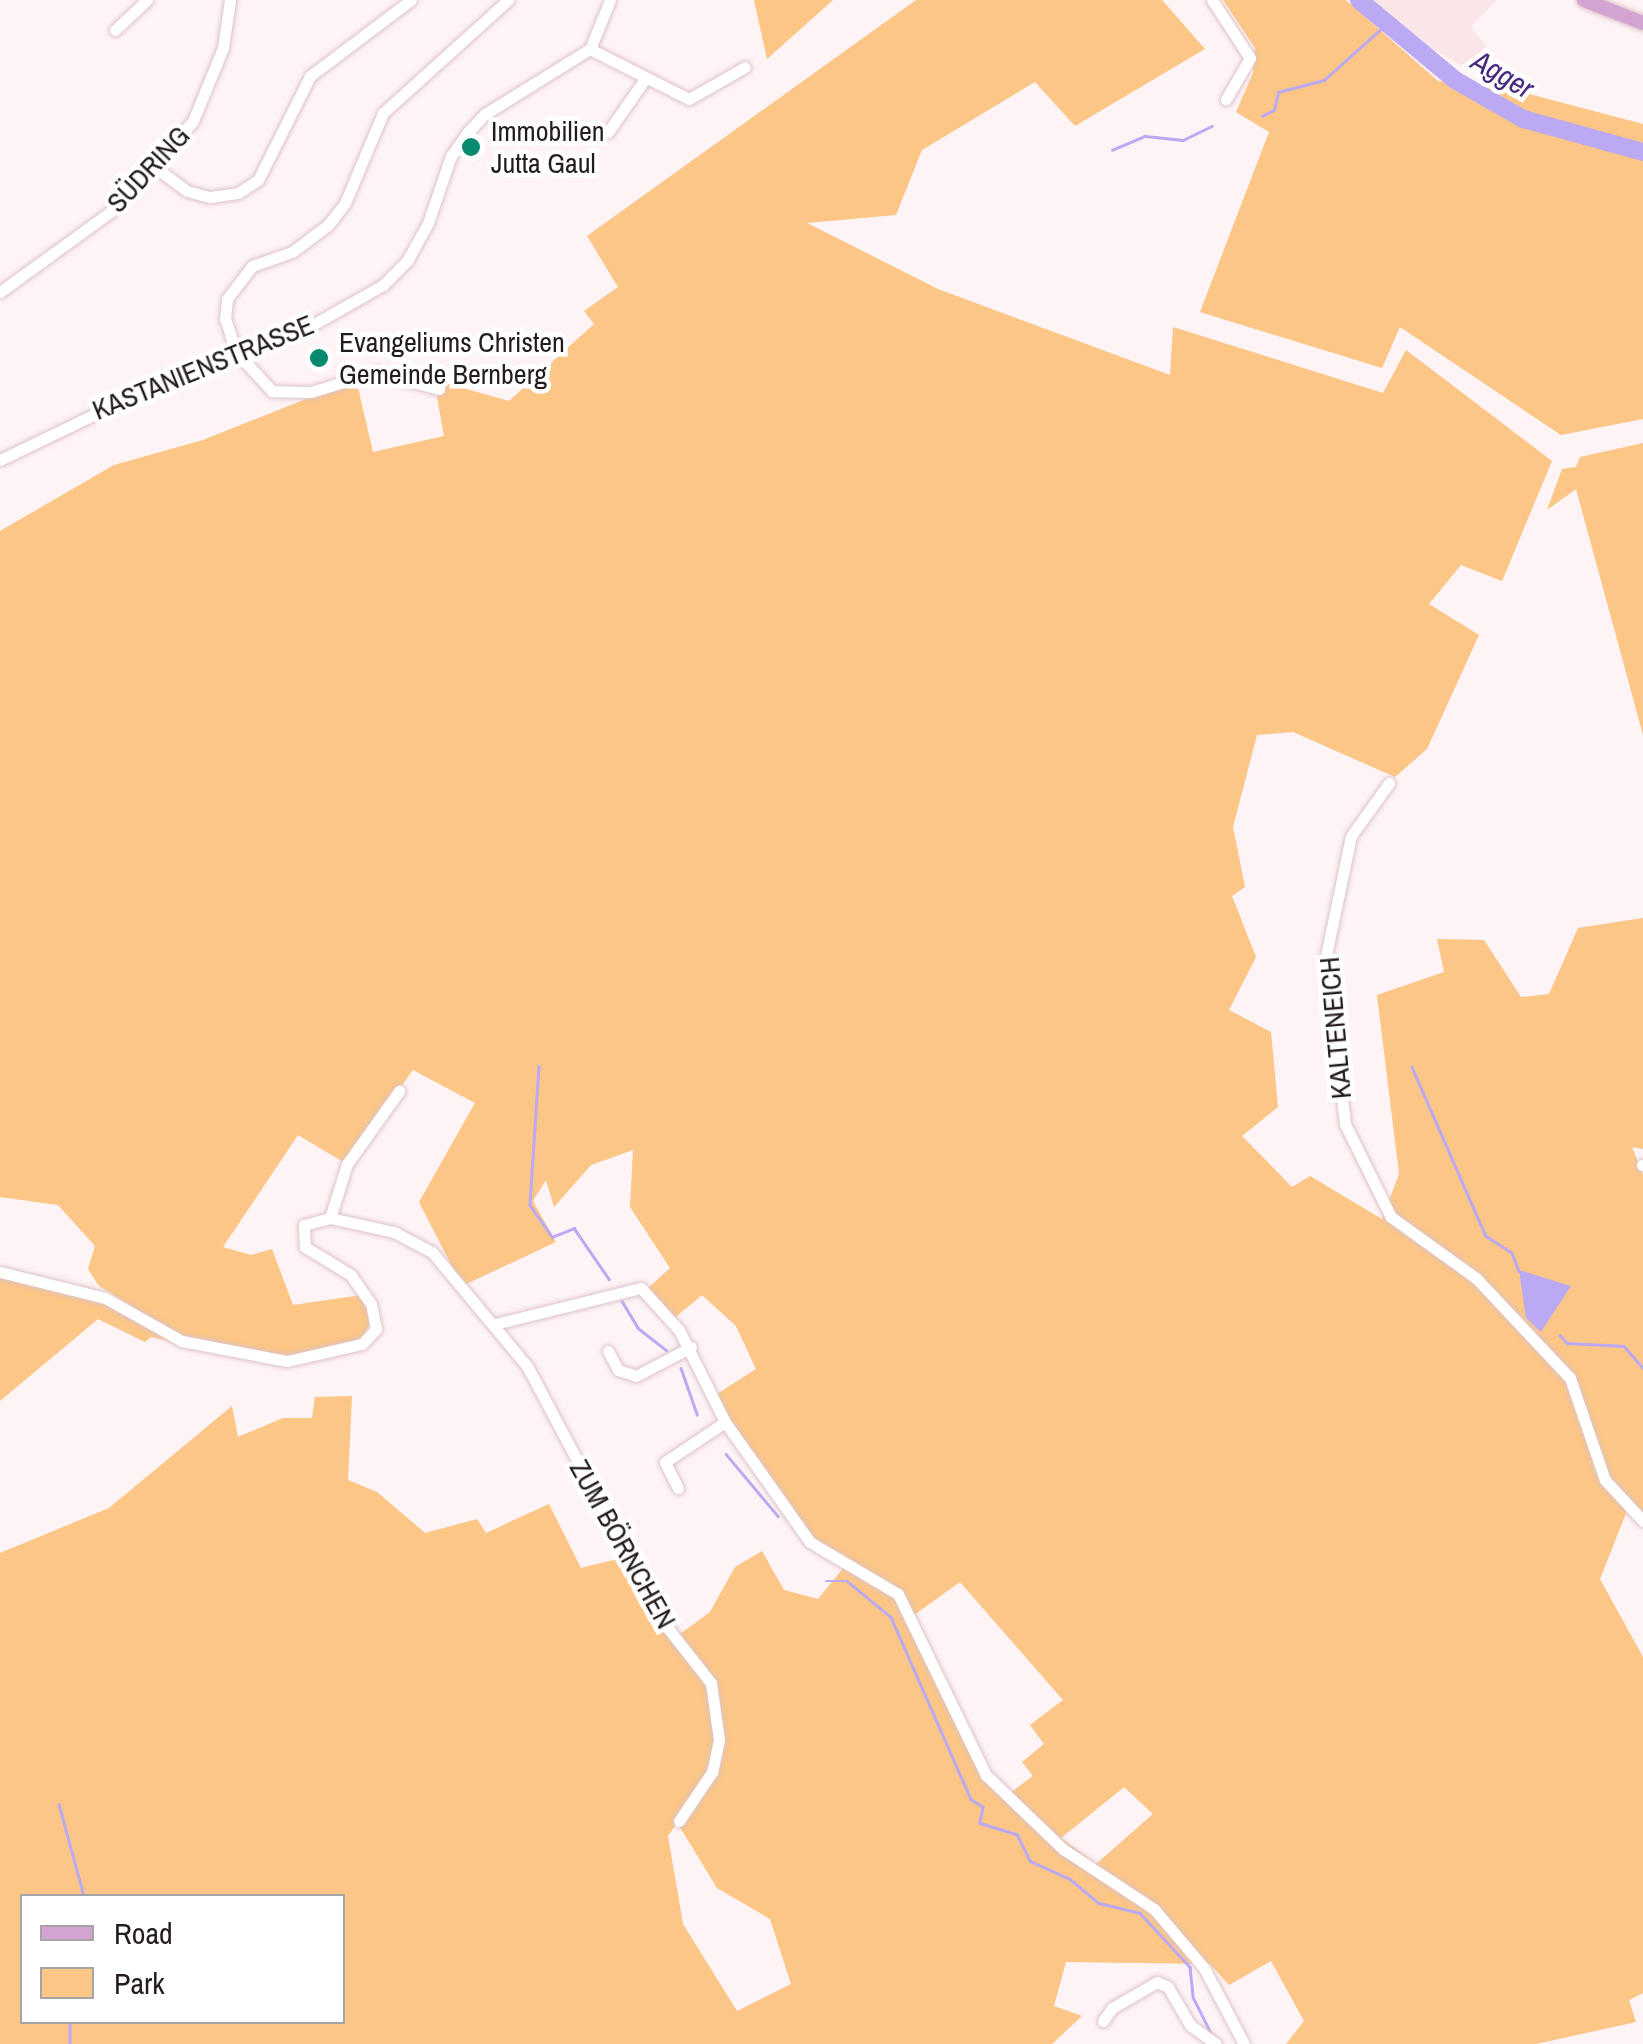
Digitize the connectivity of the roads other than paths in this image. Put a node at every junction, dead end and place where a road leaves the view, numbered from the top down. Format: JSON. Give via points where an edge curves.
{"nodes":[{"id":1,"x":147,"y":0,"type":"edge"},
{"id":2,"x":230,"y":0,"type":"edge"},
{"id":3,"x":411,"y":0,"type":"edge"},
{"id":4,"x":508,"y":0,"type":"edge"},
{"id":5,"x":610,"y":0,"type":"edge"},
{"id":6,"x":1212,"y":0,"type":"edge"},
{"id":7,"x":1584,"y":0,"type":"edge"},
{"id":8,"x":1643,"y":22,"type":"edge"},
{"id":9,"x":114,"y":30,"type":"dead end"},
{"id":10,"x":590,"y":49,"type":"junction"},
{"id":11,"x":745,"y":68,"type":"dead end"},
{"id":12,"x":644,"y":78,"type":"junction"},
{"id":13,"x":1226,"y":99,"type":"dead end"},
{"id":14,"x":608,"y":132,"type":"dead end"},
{"id":15,"x":155,"y":167,"type":"junction"},
{"id":16,"x":0,"y":292,"type":"edge"},
{"id":17,"x":236,"y":352,"type":"junction"},
{"id":18,"x":439,"y":389,"type":"dead end"},
{"id":19,"x":0,"y":460,"type":"edge"},
{"id":20,"x":1388,"y":783,"type":"dead end"},
{"id":21,"x":398,"y":1091,"type":"dead end"},
{"id":22,"x":330,"y":1218,"type":"junction"},
{"id":23,"x":0,"y":1272,"type":"edge"},
{"id":24,"x":494,"y":1324,"type":"junction"},
{"id":25,"x":690,"y":1347,"type":"junction"},
{"id":26,"x":608,"y":1352,"type":"dead end"},
{"id":27,"x":725,"y":1422,"type":"junction"},
{"id":28,"x":678,"y":1488,"type":"dead end"},
{"id":29,"x":1643,"y":1521,"type":"edge"},
{"id":30,"x":679,"y":1821,"type":"dead end"},
{"id":31,"x":1103,"y":2021,"type":"dead end"},
{"id":32,"x":1216,"y":2044,"type":"edge"},
{"id":33,"x":1244,"y":2044,"type":"edge"}],
"edges":[{"from":1,"to":9,"type":"street"},
{"from":2,"to":15,"type":"street","name":"SÜDRING","via":[[210,89]]},
{"from":3,"to":15,"type":"street","via":[[310,76],[258,180],[238,193],[210,197],[186,190]]},
{"from":4,"to":17,"type":"street","via":[[383,113],[345,203],[328,224],[237,281],[225,319]]},
{"from":5,"to":10,"type":"street"},
{"from":6,"to":13,"type":"street","via":[[1250,58]]},
{"from":7,"to":8,"type":"main road"},
{"from":10,"to":12,"type":"street"},
{"from":10,"to":17,"type":"street","name":"KASTANIENSTRASSE","via":[[485,114],[469,131],[452,156],[421,236],[383,285],[309,327]]},
{"from":11,"to":12,"type":"street","via":[[697,98]]},
{"from":12,"to":14,"type":"street"},
{"from":15,"to":16,"type":"street","name":"SÜDRING","via":[[110,212]]},
{"from":17,"to":18,"type":"street","via":[[256,380],[290,395],[376,372]]},
{"from":17,"to":19,"type":"street","name":"KASTANIENSTRASSE"},
{"from":20,"to":29,"type":"street","name":"KALTENEICH","via":[[1351,836],[1326,960],[1339,1099],[1391,1216],[1476,1278],[1570,1378],[1605,1480]]},
{"from":21,"to":22,"type":"street","via":[[348,1164]]},
{"from":22,"to":23,"type":"street","via":[[304,1225],[300,1240],[362,1289],[376,1329],[362,1344],[272,1361],[182,1341],[85,1291]]},
{"from":22,"to":24,"type":"street","name":"ZUM BÖRNCHEN","via":[[416,1241]]},
{"from":24,"to":25,"type":"street","via":[[642,1288]]},
{"from":24,"to":30,"type":"street","name":"ZUM BÖRNCHEN","via":[[528,1366],[663,1622],[711,1683],[718,1740],[712,1772]]},
{"from":25,"to":26,"type":"street","via":[[636,1376],[618,1370]]},
{"from":25,"to":27,"type":"street"},
{"from":27,"to":28,"type":"street","via":[[665,1462]]},
{"from":27,"to":33,"type":"street","via":[[815,1547],[898,1594],[986,1775],[1063,1849],[1154,1908],[1204,1968]]},
{"from":31,"to":32,"type":"street","via":[[1112,2008],[1157,1982],[1168,1987],[1190,2024]]}]}
